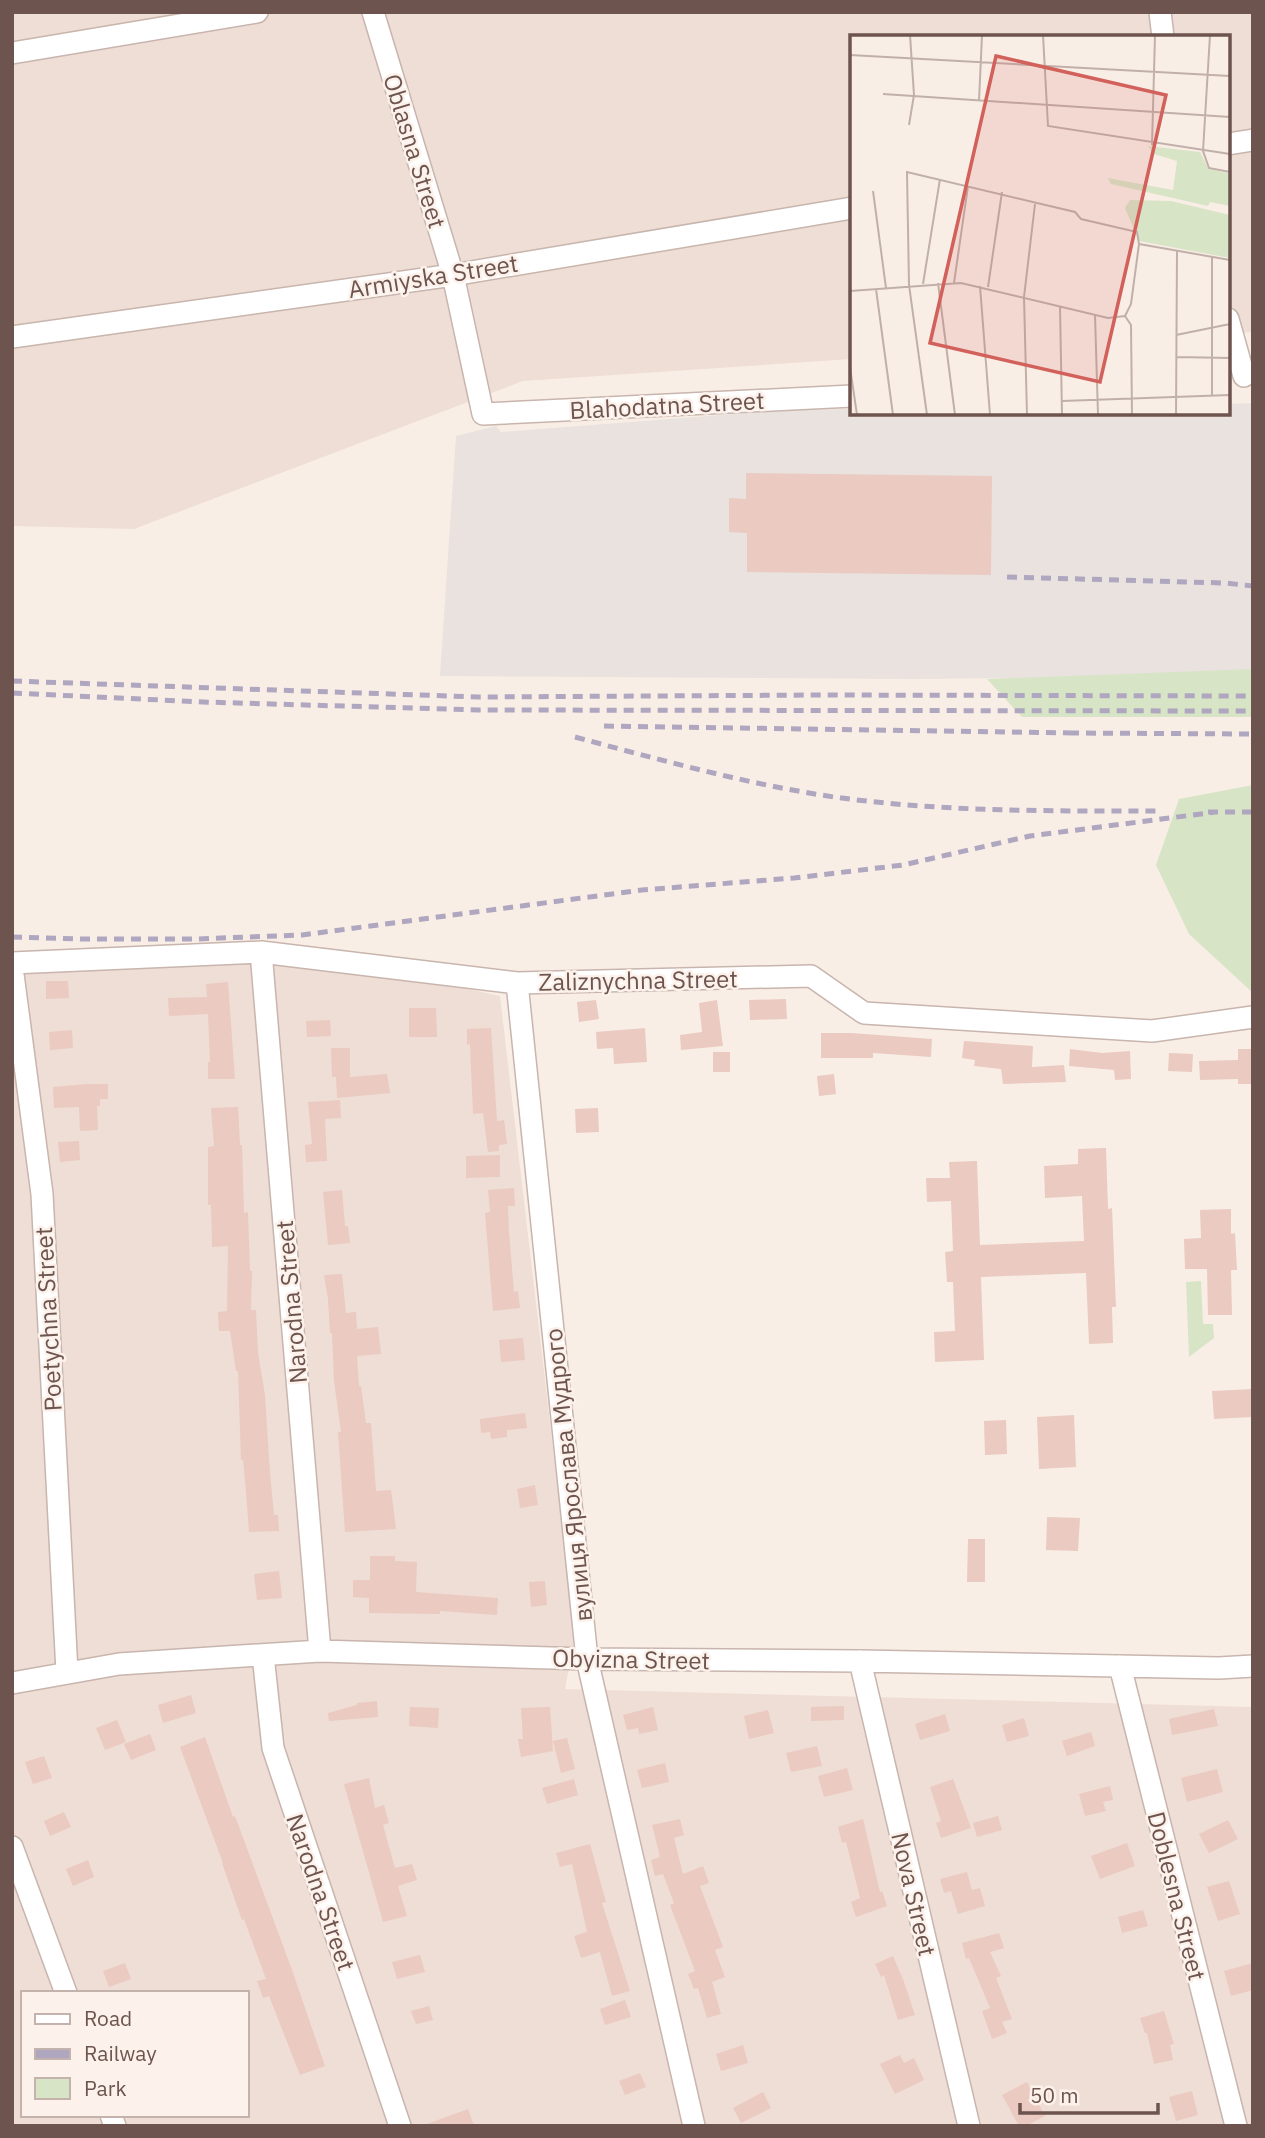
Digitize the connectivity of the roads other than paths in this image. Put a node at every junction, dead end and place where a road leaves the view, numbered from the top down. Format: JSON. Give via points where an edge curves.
{"nodes":[{"id":1,"x":257,"y":12,"type":"edge"},
{"id":2,"x":373,"y":12,"type":"edge"},
{"id":3,"x":1160,"y":12,"type":"edge"},
{"id":4,"x":1163,"y":35,"type":"edge"},
{"id":5,"x":12,"y":53,"type":"edge"},
{"id":6,"x":1253,"y":140,"type":"edge"},
{"id":7,"x":1230,"y":144,"type":"edge"},
{"id":8,"x":850,"y":208,"type":"edge"},
{"id":9,"x":453,"y":275,"type":"junction"},
{"id":10,"x":1230,"y":327,"type":"edge"},
{"id":11,"x":12,"y":337,"type":"edge"},
{"id":12,"x":1242,"y":376,"type":"edge"},
{"id":13,"x":850,"y":396,"type":"edge"},
{"id":14,"x":483,"y":414,"type":"joint"},
{"id":15,"x":261,"y":953,"type":"junction"},
{"id":16,"x":12,"y":965,"type":"edge"},
{"id":17,"x":517,"y":983,"type":"junction"},
{"id":18,"x":1253,"y":1017,"type":"edge"},
{"id":19,"x":320,"y":1651,"type":"junction"},
{"id":20,"x":263,"y":1654,"type":"junction"},
{"id":21,"x":587,"y":1659,"type":"junction"},
{"id":22,"x":860,"y":1661,"type":"junction"},
{"id":23,"x":1120,"y":1666,"type":"junction"},
{"id":24,"x":1253,"y":1666,"type":"edge"},
{"id":25,"x":67,"y":1672,"type":"junction"},
{"id":26,"x":12,"y":1683,"type":"edge"},
{"id":27,"x":12,"y":1847,"type":"edge"},
{"id":28,"x":65,"y":1991,"type":"edge"},
{"id":29,"x":400,"y":2126,"type":"edge"},
{"id":30,"x":694,"y":2126,"type":"edge"},
{"id":31,"x":969,"y":2126,"type":"edge"},
{"id":32,"x":1236,"y":2126,"type":"edge"}],
"edges":[{"from":1,"to":5,"type":"street"},
{"from":2,"to":9,"type":"street","name":"Oblasna Street"},
{"from":3,"to":4,"type":"street"},
{"from":6,"to":7,"type":"street"},
{"from":8,"to":9,"type":"street","name":"Armiyska Street"},
{"from":9,"to":11,"type":"street","name":"Armiyska Street"},
{"from":9,"to":14,"type":"street","name":"Oblasna Street"},
{"from":10,"to":12,"type":"street"},
{"from":13,"to":14,"type":"street","name":"Blahodatna Street"},
{"from":15,"to":16,"type":"street","name":"Zaliznychna Street"},
{"from":15,"to":17,"type":"street","name":"Zaliznychna Street"},
{"from":15,"to":19,"type":"street","name":"Narodna Street"},
{"from":16,"to":25,"type":"street","name":"Poetychna Street","via":[[42,1194]]},
{"from":17,"to":18,"type":"street","name":"Zaliznychna Street","via":[[811,976],[864,1013],[1153,1031]]},
{"from":17,"to":21,"type":"street","name":"вулиця Ярослава Мудрого"},
{"from":19,"to":20,"type":"street","name":"Obyizna Street"},
{"from":19,"to":21,"type":"street","name":"Obyizna Street"},
{"from":20,"to":25,"type":"street","name":"Obyizna Street"},
{"from":20,"to":29,"type":"street","name":"Narodna Street","via":[[273,1748]]},
{"from":21,"to":22,"type":"street","name":"Obyizna Street"},
{"from":21,"to":30,"type":"street","name":"вулиця Ярослава Мудрого"},
{"from":22,"to":23,"type":"street","name":"Obyizna Street"},
{"from":22,"to":31,"type":"street","name":"Nova Street"},
{"from":23,"to":24,"type":"street","name":"Obyizna Street"},
{"from":23,"to":32,"type":"street","name":"Doblesna Street"},
{"from":25,"to":26,"type":"street","name":"Obyizna Street"},
{"from":27,"to":28,"type":"street"}]}
